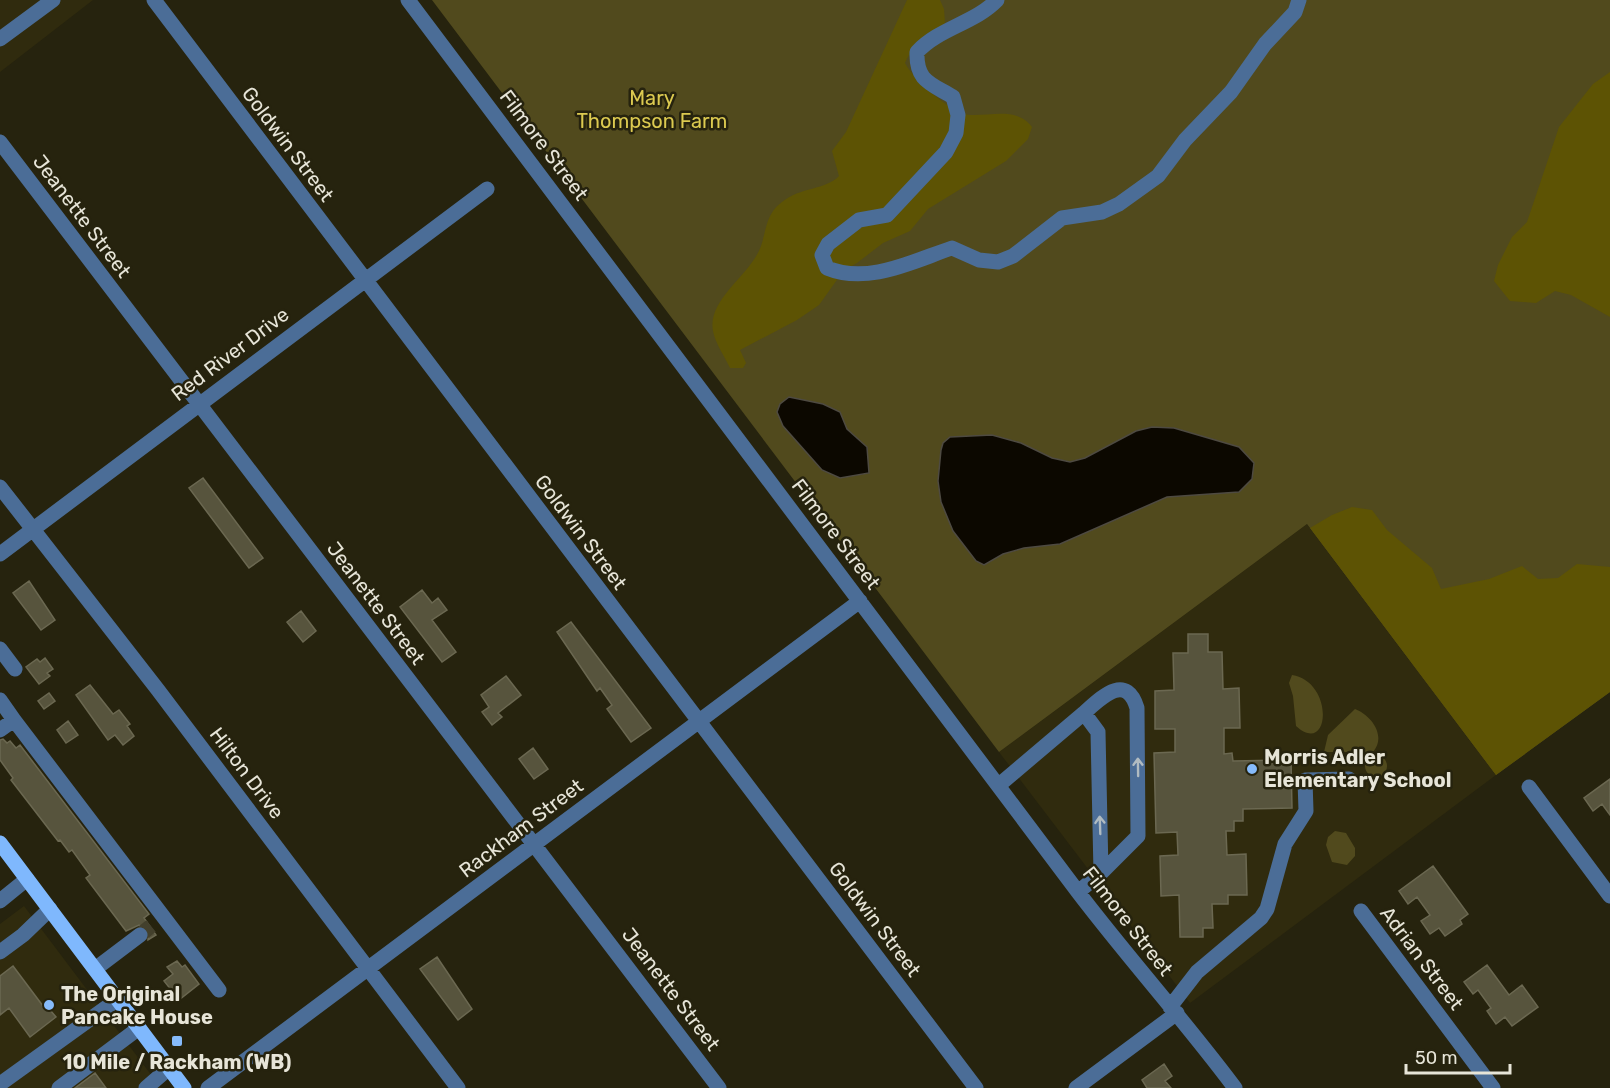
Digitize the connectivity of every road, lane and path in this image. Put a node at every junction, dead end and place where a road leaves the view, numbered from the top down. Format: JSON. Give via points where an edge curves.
{"nodes":[{"id":1,"x":53,"y":0,"type":"edge"},
{"id":2,"x":154,"y":0,"type":"edge"},
{"id":3,"x":408,"y":0,"type":"edge"},
{"id":4,"x":998,"y":0,"type":"edge"},
{"id":5,"x":1299,"y":0,"type":"edge"},
{"id":6,"x":0,"y":39,"type":"edge"},
{"id":7,"x":0,"y":142,"type":"edge"},
{"id":8,"x":487,"y":189,"type":"dead end"},
{"id":9,"x":364,"y":279,"type":"junction"},
{"id":10,"x":198,"y":405,"type":"junction"},
{"id":11,"x":0,"y":487,"type":"edge"},
{"id":12,"x":33,"y":530,"type":"junction"},
{"id":13,"x":0,"y":554,"type":"edge"},
{"id":14,"x":860,"y":601,"type":"junction"},
{"id":15,"x":0,"y":649,"type":"edge"},
{"id":16,"x":15,"y":669,"type":"dead end"},
{"id":17,"x":0,"y":700,"type":"edge"},
{"id":18,"x":1084,"y":713,"type":"junction"},
{"id":19,"x":14,"y":720,"type":"junction"},
{"id":20,"x":699,"y":721,"type":"junction"},
{"id":21,"x":0,"y":730,"type":"edge"},
{"id":22,"x":1349,"y":779,"type":"dead end"},
{"id":23,"x":999,"y":785,"type":"junction"},
{"id":24,"x":1529,"y":788,"type":"dead end"},
{"id":25,"x":0,"y":843,"type":"edge"},
{"id":26,"x":534,"y":845,"type":"junction"},
{"id":27,"x":1101,"y":873,"type":"junction"},
{"id":28,"x":27,"y":879,"type":"junction"},
{"id":29,"x":1078,"y":892,"type":"junction"},
{"id":30,"x":1610,"y":896,"type":"edge"},
{"id":31,"x":0,"y":901,"type":"edge"},
{"id":32,"x":50,"y":909,"type":"junction"},
{"id":33,"x":1361,"y":911,"type":"dead end"},
{"id":34,"x":151,"y":926,"type":"junction"},
{"id":35,"x":0,"y":951,"type":"edge"},
{"id":36,"x":95,"y":969,"type":"junction"},
{"id":37,"x":368,"y":969,"type":"junction"},
{"id":38,"x":219,"y":990,"type":"dead end"},
{"id":39,"x":118,"y":999,"type":"junction"},
{"id":40,"x":1173,"y":1010,"type":"junction"},
{"id":41,"x":139,"y":1028,"type":"junction"},
{"id":42,"x":170,"y":1068,"type":"junction"},
{"id":43,"x":0,"y":1084,"type":"edge"},
{"id":44,"x":59,"y":1088,"type":"edge"},
{"id":45,"x":146,"y":1088,"type":"edge"},
{"id":46,"x":184,"y":1088,"type":"edge"},
{"id":47,"x":208,"y":1088,"type":"edge"},
{"id":48,"x":458,"y":1088,"type":"edge"},
{"id":49,"x":719,"y":1088,"type":"edge"},
{"id":50,"x":976,"y":1088,"type":"edge"},
{"id":51,"x":1076,"y":1088,"type":"edge"},
{"id":52,"x":1235,"y":1088,"type":"edge"},
{"id":53,"x":1493,"y":1088,"type":"edge"}],
"edges":[{"from":1,"to":6,"type":"street"},
{"from":2,"to":9,"type":"street","name":"Goldwin Street"},
{"from":3,"to":14,"type":"street","name":"Filmore Street"},
{"from":4,"to":5,"type":"street","via":[[925,43],[918,52],[917,67],[923,79],[953,97],[958,115],[956,133],[946,152],[887,215],[859,220],[828,244],[822,255],[827,268],[841,274],[890,270],[952,248],[979,260],[998,262],[1013,256],[1062,218],[1102,213],[1119,204],[1158,176],[1185,140],[1231,92],[1265,44],[1295,12]]},
{"from":7,"to":10,"type":"street","name":"Jeanette Street"},
{"from":8,"to":9,"type":"street","name":"Red River Drive"},
{"from":9,"to":10,"type":"street","name":"Red River Drive"},
{"from":9,"to":20,"type":"street","name":"Goldwin Street"},
{"from":10,"to":12,"type":"street","name":"Red River Drive"},
{"from":10,"to":26,"type":"street","name":"Jeanette Street"},
{"from":11,"to":12,"type":"street","name":"Hilton Drive"},
{"from":12,"to":13,"type":"street","name":"Red River Drive"},
{"from":12,"to":37,"type":"street","name":"Hilton Drive"},
{"from":14,"to":20,"type":"street","name":"Rackham Street"},
{"from":14,"to":23,"type":"street","name":"Filmore Street"},
{"from":15,"to":16,"type":"street"},
{"from":17,"to":19,"type":"street"},
{"from":18,"to":23,"type":"street"},
{"from":27,"to":18,"type":"street","one_way":true,"via":[[1098,732]]},
{"from":27,"to":18,"type":"street","one_way":true,"via":[[1138,836],[1137,708],[1134,697],[1121,690],[1109,692]]},
{"from":19,"to":21,"type":"street"},
{"from":19,"to":34,"type":"street"},
{"from":20,"to":26,"type":"street","name":"Rackham Street"},
{"from":20,"to":50,"type":"street","name":"Goldwin Street"},
{"from":22,"to":40,"type":"street","via":[[1305,780],[1306,812],[1285,844],[1267,909],[1197,972]]},
{"from":23,"to":29,"type":"street","name":"Filmore Street"},
{"from":24,"to":30,"type":"street"},
{"from":25,"to":28,"type":"main road"},
{"from":26,"to":37,"type":"street","name":"Rackham Street"},
{"from":26,"to":49,"type":"street","name":"Jeanette Street"},
{"from":27,"to":29,"type":"street"},
{"from":28,"to":31,"type":"street"},
{"from":28,"to":32,"type":"main road"},
{"from":29,"to":40,"type":"street","name":"Filmore Street"},
{"from":32,"to":35,"type":"street"},
{"from":32,"to":36,"type":"main road"},
{"from":33,"to":53,"type":"street","name":"Adrian Street"},
{"from":34,"to":36,"type":"street"},
{"from":34,"to":38,"type":"street"},
{"from":36,"to":39,"type":"main road"},
{"from":37,"to":47,"type":"street","name":"Rackham Street"},
{"from":37,"to":48,"type":"street","name":"Hilton Drive"},
{"from":39,"to":41,"type":"main road"},
{"from":39,"to":43,"type":"street"},
{"from":40,"to":51,"type":"street"},
{"from":40,"to":52,"type":"street","name":"Filmore Street"},
{"from":41,"to":42,"type":"main road"},
{"from":41,"to":44,"type":"street"},
{"from":42,"to":45,"type":"street"},
{"from":42,"to":46,"type":"main road"}]}
